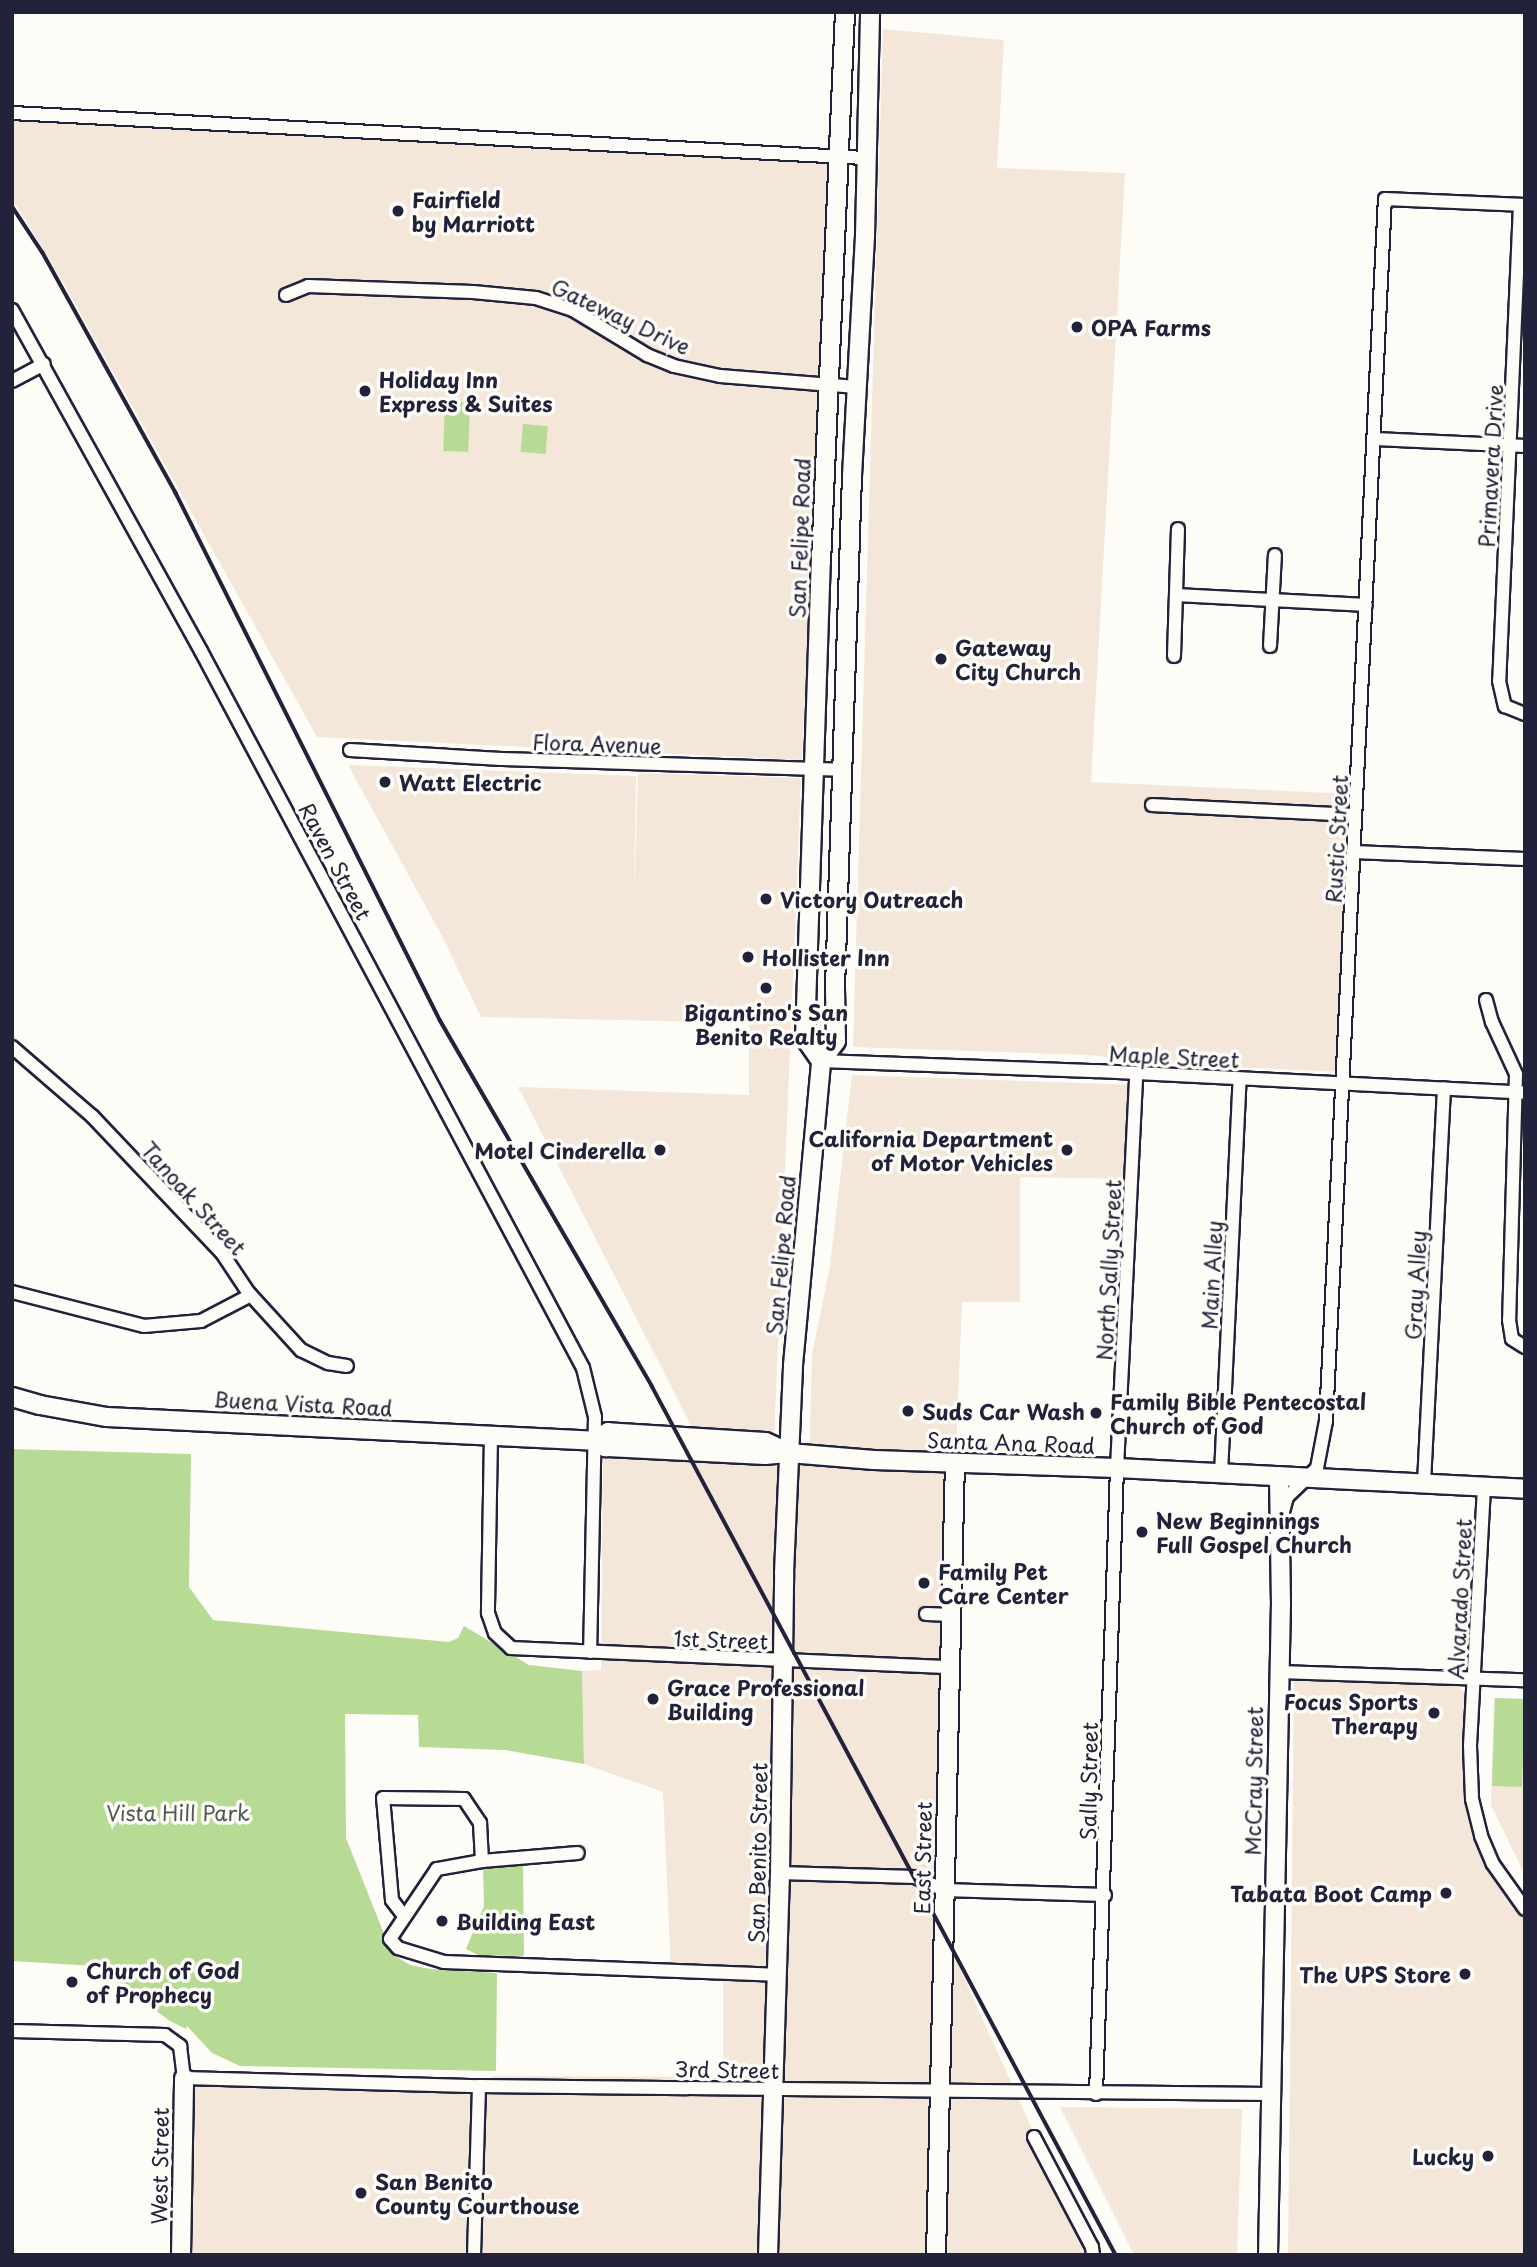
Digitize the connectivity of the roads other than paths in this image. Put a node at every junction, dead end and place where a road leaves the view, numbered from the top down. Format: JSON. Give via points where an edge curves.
{"nodes":[{"id":1,"x":845,"y":12,"type":"edge"},
{"id":2,"x":870,"y":12,"type":"edge"},
{"id":3,"x":12,"y":113,"type":"edge"},
{"id":4,"x":838,"y":156,"type":"junction"},
{"id":5,"x":866,"y":158,"type":"junction"},
{"id":6,"x":1523,"y":205,"type":"edge"},
{"id":7,"x":286,"y":295,"type":"dead end"},
{"id":8,"x":12,"y":310,"type":"edge"},
{"id":9,"x":44,"y":364,"type":"junction"},
{"id":10,"x":12,"y":381,"type":"edge"},
{"id":11,"x":828,"y":383,"type":"junction"},
{"id":12,"x":857,"y":387,"type":"junction"},
{"id":13,"x":1376,"y":439,"type":"junction"},
{"id":14,"x":1510,"y":445,"type":"junction"},
{"id":15,"x":1525,"y":446,"type":"edge"},
{"id":16,"x":1178,"y":529,"type":"dead end"},
{"id":17,"x":1275,"y":555,"type":"dead end"},
{"id":18,"x":1177,"y":595,"type":"junction"},
{"id":19,"x":1273,"y":599,"type":"junction"},
{"id":20,"x":1366,"y":604,"type":"junction"},
{"id":21,"x":1270,"y":646,"type":"dead end"},
{"id":22,"x":1174,"y":656,"type":"dead end"},
{"id":23,"x":1525,"y":714,"type":"edge"},
{"id":24,"x":350,"y":750,"type":"dead end"},
{"id":25,"x":813,"y":769,"type":"junction"},
{"id":26,"x":843,"y":769,"type":"junction"},
{"id":27,"x":1152,"y":805,"type":"dead end"},
{"id":28,"x":1354,"y":815,"type":"junction"},
{"id":29,"x":1353,"y":852,"type":"junction"},
{"id":30,"x":1525,"y":859,"type":"edge"},
{"id":31,"x":1486,"y":1000,"type":"dead end"},
{"id":32,"x":12,"y":1047,"type":"edge"},
{"id":33,"x":821,"y":1061,"type":"junction"},
{"id":34,"x":1136,"y":1073,"type":"junction"},
{"id":35,"x":1240,"y":1078,"type":"junction"},
{"id":36,"x":1345,"y":1083,"type":"junction"},
{"id":37,"x":1444,"y":1089,"type":"junction"},
{"id":38,"x":1520,"y":1093,"type":"edge"},
{"id":39,"x":12,"y":1292,"type":"edge"},
{"id":40,"x":251,"y":1295,"type":"junction"},
{"id":41,"x":1525,"y":1347,"type":"edge"},
{"id":42,"x":347,"y":1366,"type":"dead end"},
{"id":43,"x":12,"y":1397,"type":"edge"},
{"id":44,"x":491,"y":1436,"type":"junction"},
{"id":45,"x":594,"y":1441,"type":"junction"},
{"id":46,"x":789,"y":1453,"type":"junction"},
{"id":47,"x":955,"y":1463,"type":"junction"},
{"id":48,"x":1117,"y":1468,"type":"junction"},
{"id":49,"x":1221,"y":1474,"type":"junction"},
{"id":50,"x":1279,"y":1476,"type":"junction"},
{"id":51,"x":1309,"y":1478,"type":"junction"},
{"id":52,"x":1424,"y":1483,"type":"junction"},
{"id":53,"x":1484,"y":1487,"type":"junction"},
{"id":54,"x":1525,"y":1489,"type":"edge"},
{"id":55,"x":1280,"y":1523,"type":"junction"},
{"id":56,"x":926,"y":1614,"type":"dead end"},
{"id":57,"x":953,"y":1615,"type":"junction"},
{"id":58,"x":590,"y":1652,"type":"junction"},
{"id":59,"x":783,"y":1661,"type":"junction"},
{"id":60,"x":951,"y":1667,"type":"junction"},
{"id":61,"x":1278,"y":1672,"type":"junction"},
{"id":62,"x":1474,"y":1679,"type":"junction"},
{"id":63,"x":1525,"y":1680,"type":"edge"},
{"id":64,"x":578,"y":1853,"type":"dead end"},
{"id":65,"x":482,"y":1861,"type":"junction"},
{"id":66,"x":780,"y":1873,"type":"junction"},
{"id":67,"x":944,"y":1890,"type":"junction"},
{"id":68,"x":1105,"y":1895,"type":"junction"},
{"id":69,"x":1525,"y":1909,"type":"edge"},
{"id":70,"x":404,"y":1916,"type":"junction"},
{"id":71,"x":776,"y":1975,"type":"junction"},
{"id":72,"x":12,"y":2031,"type":"edge"},
{"id":73,"x":184,"y":2078,"type":"junction"},
{"id":74,"x":479,"y":2086,"type":"junction"},
{"id":75,"x":773,"y":2089,"type":"junction"},
{"id":76,"x":941,"y":2091,"type":"junction"},
{"id":77,"x":1096,"y":2094,"type":"junction"},
{"id":78,"x":1270,"y":2094,"type":"junction"},
{"id":79,"x":1034,"y":2137,"type":"dead end"},
{"id":80,"x":181,"y":2255,"type":"edge"},
{"id":81,"x":474,"y":2255,"type":"edge"},
{"id":82,"x":768,"y":2255,"type":"edge"},
{"id":83,"x":936,"y":2255,"type":"edge"},
{"id":84,"x":1093,"y":2255,"type":"edge"},
{"id":85,"x":1268,"y":2255,"type":"edge"}],
"edges":[{"from":1,"to":4,"type":"main road","name":"San Felipe Road"},
{"from":2,"to":5,"type":"main road","name":"San Felipe Road"},
{"from":3,"to":4,"type":"street"},
{"from":4,"to":5,"type":"street"},
{"from":4,"to":11,"type":"main road","name":"San Felipe Road"},
{"from":5,"to":12,"type":"main road","name":"San Felipe Road"},
{"from":6,"to":13,"type":"street","name":"Rustic Street","via":[[1385,199]]},
{"from":6,"to":14,"type":"street","name":"Primavera Drive"},
{"from":7,"to":11,"type":"street","name":"Gateway Drive","via":[[308,286],[536,298],[573,310],[674,366],[720,376]]},
{"from":8,"to":9,"type":"street","name":"Raven Street"},
{"from":9,"to":10,"type":"street"},
{"from":9,"to":45,"type":"street","name":"Raven Street","via":[[583,1368],[595,1417]]},
{"from":11,"to":12,"type":"street","name":"Gateway Drive"},
{"from":11,"to":25,"type":"main road","name":"San Felipe Road"},
{"from":12,"to":26,"type":"main road","name":"San Felipe Road"},
{"from":13,"to":14,"type":"street"},
{"from":13,"to":20,"type":"street","name":"Rustic Street"},
{"from":14,"to":15,"type":"street"},
{"from":14,"to":23,"type":"street","name":"Primavera Drive","via":[[1499,681],[1505,706]]},
{"from":16,"to":18,"type":"street"},
{"from":17,"to":19,"type":"street"},
{"from":18,"to":19,"type":"street"},
{"from":18,"to":22,"type":"street"},
{"from":19,"to":20,"type":"street"},
{"from":19,"to":21,"type":"street"},
{"from":20,"to":28,"type":"street","name":"Rustic Street"},
{"from":24,"to":25,"type":"street","name":"Flora Avenue"},
{"from":25,"to":26,"type":"street","name":"Flora Avenue"},
{"from":25,"to":33,"type":"main road","name":"San Felipe Road","via":[[805,1038]]},
{"from":26,"to":33,"type":"main road","name":"San Felipe Road","via":[[836,1041]]},
{"from":27,"to":28,"type":"street"},
{"from":28,"to":29,"type":"street","name":"Rustic Street"},
{"from":29,"to":30,"type":"street"},
{"from":29,"to":36,"type":"street","name":"Rustic Street"},
{"from":31,"to":38,"type":"street","via":[[1512,1060]]},
{"from":32,"to":40,"type":"street","name":"Tanoak Street","via":[[92,1116],[222,1253]]},
{"from":33,"to":34,"type":"street","name":"Maple Street"},
{"from":33,"to":46,"type":"main road","name":"San Felipe Road"},
{"from":34,"to":35,"type":"street","name":"Maple Street"},
{"from":34,"to":48,"type":"street","name":"North Sally Street"},
{"from":35,"to":36,"type":"street","name":"Maple Street"},
{"from":35,"to":49,"type":"street","name":"Main Alley"},
{"from":36,"to":37,"type":"street","name":"Maple Street"},
{"from":36,"to":51,"type":"street","name":"Rustic Street","via":[[1326,1421],[1321,1455]]},
{"from":37,"to":38,"type":"street","name":"Maple Street"},
{"from":37,"to":52,"type":"street","name":"Gray Alley"},
{"from":38,"to":41,"type":"street","via":[[1509,1320],[1512,1339]]},
{"from":39,"to":40,"type":"street","via":[[144,1326],[201,1321]]},
{"from":40,"to":42,"type":"street","name":"Tanoak Street","via":[[301,1350]]},
{"from":43,"to":44,"type":"main road","name":"Buena Vista Road","via":[[107,1416]]},
{"from":44,"to":45,"type":"main road","name":"Buena Vista Road"},
{"from":44,"to":58,"type":"street","name":"1st Street","via":[[487,1598],[495,1633],[520,1651]]},
{"from":45,"to":46,"type":"main road","name":"Buena Vista Road","via":[[605,1447]]},
{"from":45,"to":58,"type":"street","name":"Raven Street"},
{"from":46,"to":47,"type":"main road","name":"Santa Ana Road"},
{"from":46,"to":59,"type":"main road","name":"San Benito Street"},
{"from":47,"to":48,"type":"main road","name":"Santa Ana Road"},
{"from":47,"to":57,"type":"main road","name":"East Street"},
{"from":48,"to":49,"type":"main road","name":"Santa Ana Road"},
{"from":48,"to":68,"type":"street","name":"Sally Street"},
{"from":49,"to":50,"type":"main road","name":"Santa Ana Road"},
{"from":50,"to":51,"type":"main road","name":"Santa Ana Road"},
{"from":50,"to":55,"type":"main road","name":"McCray Street"},
{"from":51,"to":52,"type":"main road","name":"Santa Ana Road"},
{"from":51,"to":55,"type":"street","via":[[1287,1497]]},
{"from":52,"to":53,"type":"main road","name":"Santa Ana Road"},
{"from":53,"to":54,"type":"main road","name":"Santa Ana Road"},
{"from":53,"to":62,"type":"street","name":"Alvarado Street"},
{"from":55,"to":61,"type":"main road","name":"McCray Street"},
{"from":56,"to":57,"type":"street"},
{"from":57,"to":60,"type":"main road","name":"East Street"},
{"from":58,"to":59,"type":"street","name":"1st Street"},
{"from":59,"to":60,"type":"street","name":"1st Street"},
{"from":59,"to":66,"type":"main road","name":"San Benito Street"},
{"from":60,"to":67,"type":"main road","name":"East Street"},
{"from":61,"to":62,"type":"street"},
{"from":61,"to":78,"type":"main road","name":"McCray Street"},
{"from":62,"to":63,"type":"street"},
{"from":62,"to":69,"type":"street","name":"Alvarado Street","via":[[1470,1771],[1475,1821],[1493,1864]]},
{"from":64,"to":65,"type":"street"},
{"from":65,"to":70,"type":"street","via":[[437,1869]]},
{"from":65,"to":70,"type":"street","via":[[480,1823],[464,1799],[383,1798],[392,1900]]},
{"from":66,"to":67,"type":"street","via":[[915,1877]]},
{"from":66,"to":71,"type":"main road","name":"San Benito Street"},
{"from":67,"to":68,"type":"street"},
{"from":67,"to":76,"type":"main road","name":"East Street"},
{"from":68,"to":77,"type":"street","name":"Sally Street"},
{"from":70,"to":71,"type":"street","via":[[390,1939],[398,1948],[444,1962]]},
{"from":71,"to":75,"type":"main road","name":"San Benito Street"},
{"from":72,"to":73,"type":"street","via":[[165,2035],[180,2046]]},
{"from":73,"to":74,"type":"street","name":"3rd Street"},
{"from":73,"to":80,"type":"main road","name":"West Street"},
{"from":74,"to":75,"type":"street","name":"3rd Street"},
{"from":74,"to":81,"type":"street"},
{"from":75,"to":76,"type":"street","name":"3rd Street"},
{"from":75,"to":82,"type":"main road","name":"San Benito Street"},
{"from":76,"to":77,"type":"street","name":"3rd Street"},
{"from":76,"to":83,"type":"main road","name":"East Street"},
{"from":77,"to":78,"type":"street","name":"3rd Street"},
{"from":78,"to":85,"type":"main road","name":"McCray Street"},
{"from":79,"to":84,"type":"street"}]}
